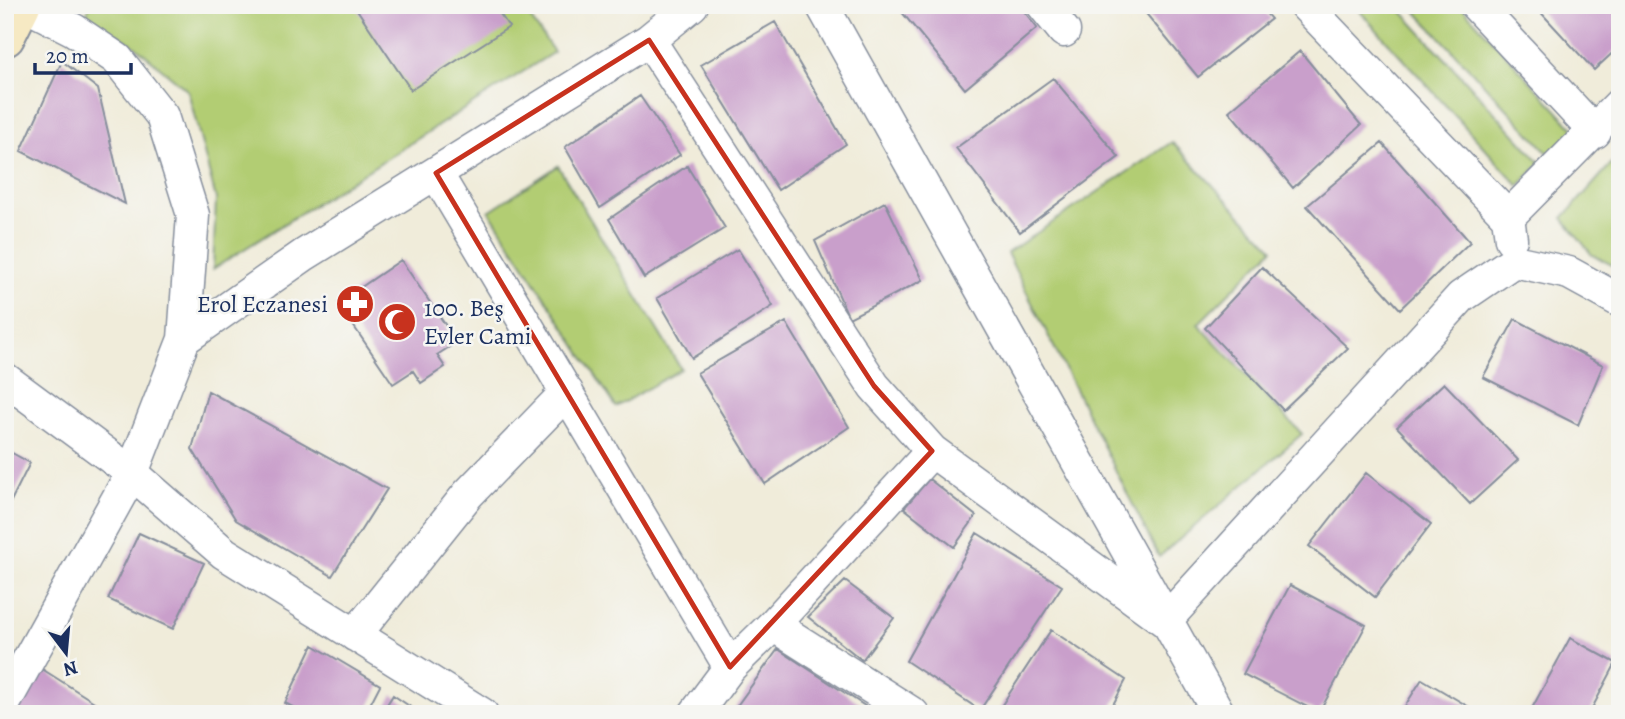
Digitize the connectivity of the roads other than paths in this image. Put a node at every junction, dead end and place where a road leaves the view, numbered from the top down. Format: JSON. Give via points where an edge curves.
{"nodes":[{"id":1,"x":23,"y":5,"type":"edge"},
{"id":2,"x":692,"y":5,"type":"edge"},
{"id":3,"x":822,"y":5,"type":"edge"},
{"id":4,"x":1043,"y":5,"type":"edge"},
{"id":5,"x":1305,"y":5,"type":"edge"},
{"id":6,"x":1476,"y":5,"type":"edge"},
{"id":7,"x":1064,"y":31,"type":"dead end"},
{"id":8,"x":5,"y":37,"type":"edge"},
{"id":9,"x":649,"y":40,"type":"junction"},
{"id":10,"x":1620,"y":104,"type":"edge"},
{"id":11,"x":1595,"y":132,"type":"junction"},
{"id":12,"x":436,"y":173,"type":"junction"},
{"id":13,"x":1508,"y":217,"type":"junction"},
{"id":14,"x":1514,"y":261,"type":"junction"},
{"id":15,"x":1620,"y":300,"type":"edge"},
{"id":16,"x":184,"y":339,"type":"junction"},
{"id":17,"x":5,"y":379,"type":"edge"},
{"id":18,"x":567,"y":392,"type":"junction"},
{"id":19,"x":932,"y":450,"type":"junction"},
{"id":20,"x":132,"y":473,"type":"junction"},
{"id":21,"x":1165,"y":621,"type":"junction"},
{"id":22,"x":773,"y":625,"type":"junction"},
{"id":23,"x":355,"y":635,"type":"junction"},
{"id":24,"x":730,"y":667,"type":"junction"},
{"id":25,"x":5,"y":702,"type":"edge"},
{"id":26,"x":482,"y":714,"type":"edge"},
{"id":27,"x":695,"y":714,"type":"edge"},
{"id":28,"x":913,"y":714,"type":"edge"},
{"id":29,"x":1219,"y":714,"type":"edge"}],
"edges":[{"from":1,"to":8,"type":"main road"},
{"from":1,"to":16,"type":"street","via":[[74,30],[117,59],[162,116],[193,215]]},
{"from":2,"to":9,"type":"street"},
{"from":3,"to":21,"type":"street"},
{"from":4,"to":7,"type":"street"},
{"from":5,"to":13,"type":"street"},
{"from":6,"to":11,"type":"street"},
{"from":9,"to":12,"type":"street"},
{"from":9,"to":19,"type":"street","via":[[874,386]]},
{"from":10,"to":11,"type":"street"},
{"from":11,"to":13,"type":"street"},
{"from":12,"to":16,"type":"street","via":[[304,255]]},
{"from":12,"to":18,"type":"street"},
{"from":13,"to":14,"type":"street"},
{"from":14,"to":15,"type":"street","via":[[1569,273]]},
{"from":14,"to":21,"type":"street","via":[[1461,297]]},
{"from":16,"to":20,"type":"street"},
{"from":17,"to":20,"type":"street"},
{"from":18,"to":23,"type":"street","via":[[468,494]]},
{"from":18,"to":24,"type":"street"},
{"from":19,"to":21,"type":"street"},
{"from":19,"to":22,"type":"street"},
{"from":20,"to":23,"type":"street","via":[[224,553]]},
{"from":20,"to":25,"type":"street"},
{"from":21,"to":29,"type":"street"},
{"from":22,"to":24,"type":"street"},
{"from":22,"to":28,"type":"street"},
{"from":23,"to":26,"type":"street"},
{"from":24,"to":27,"type":"street"}]}
